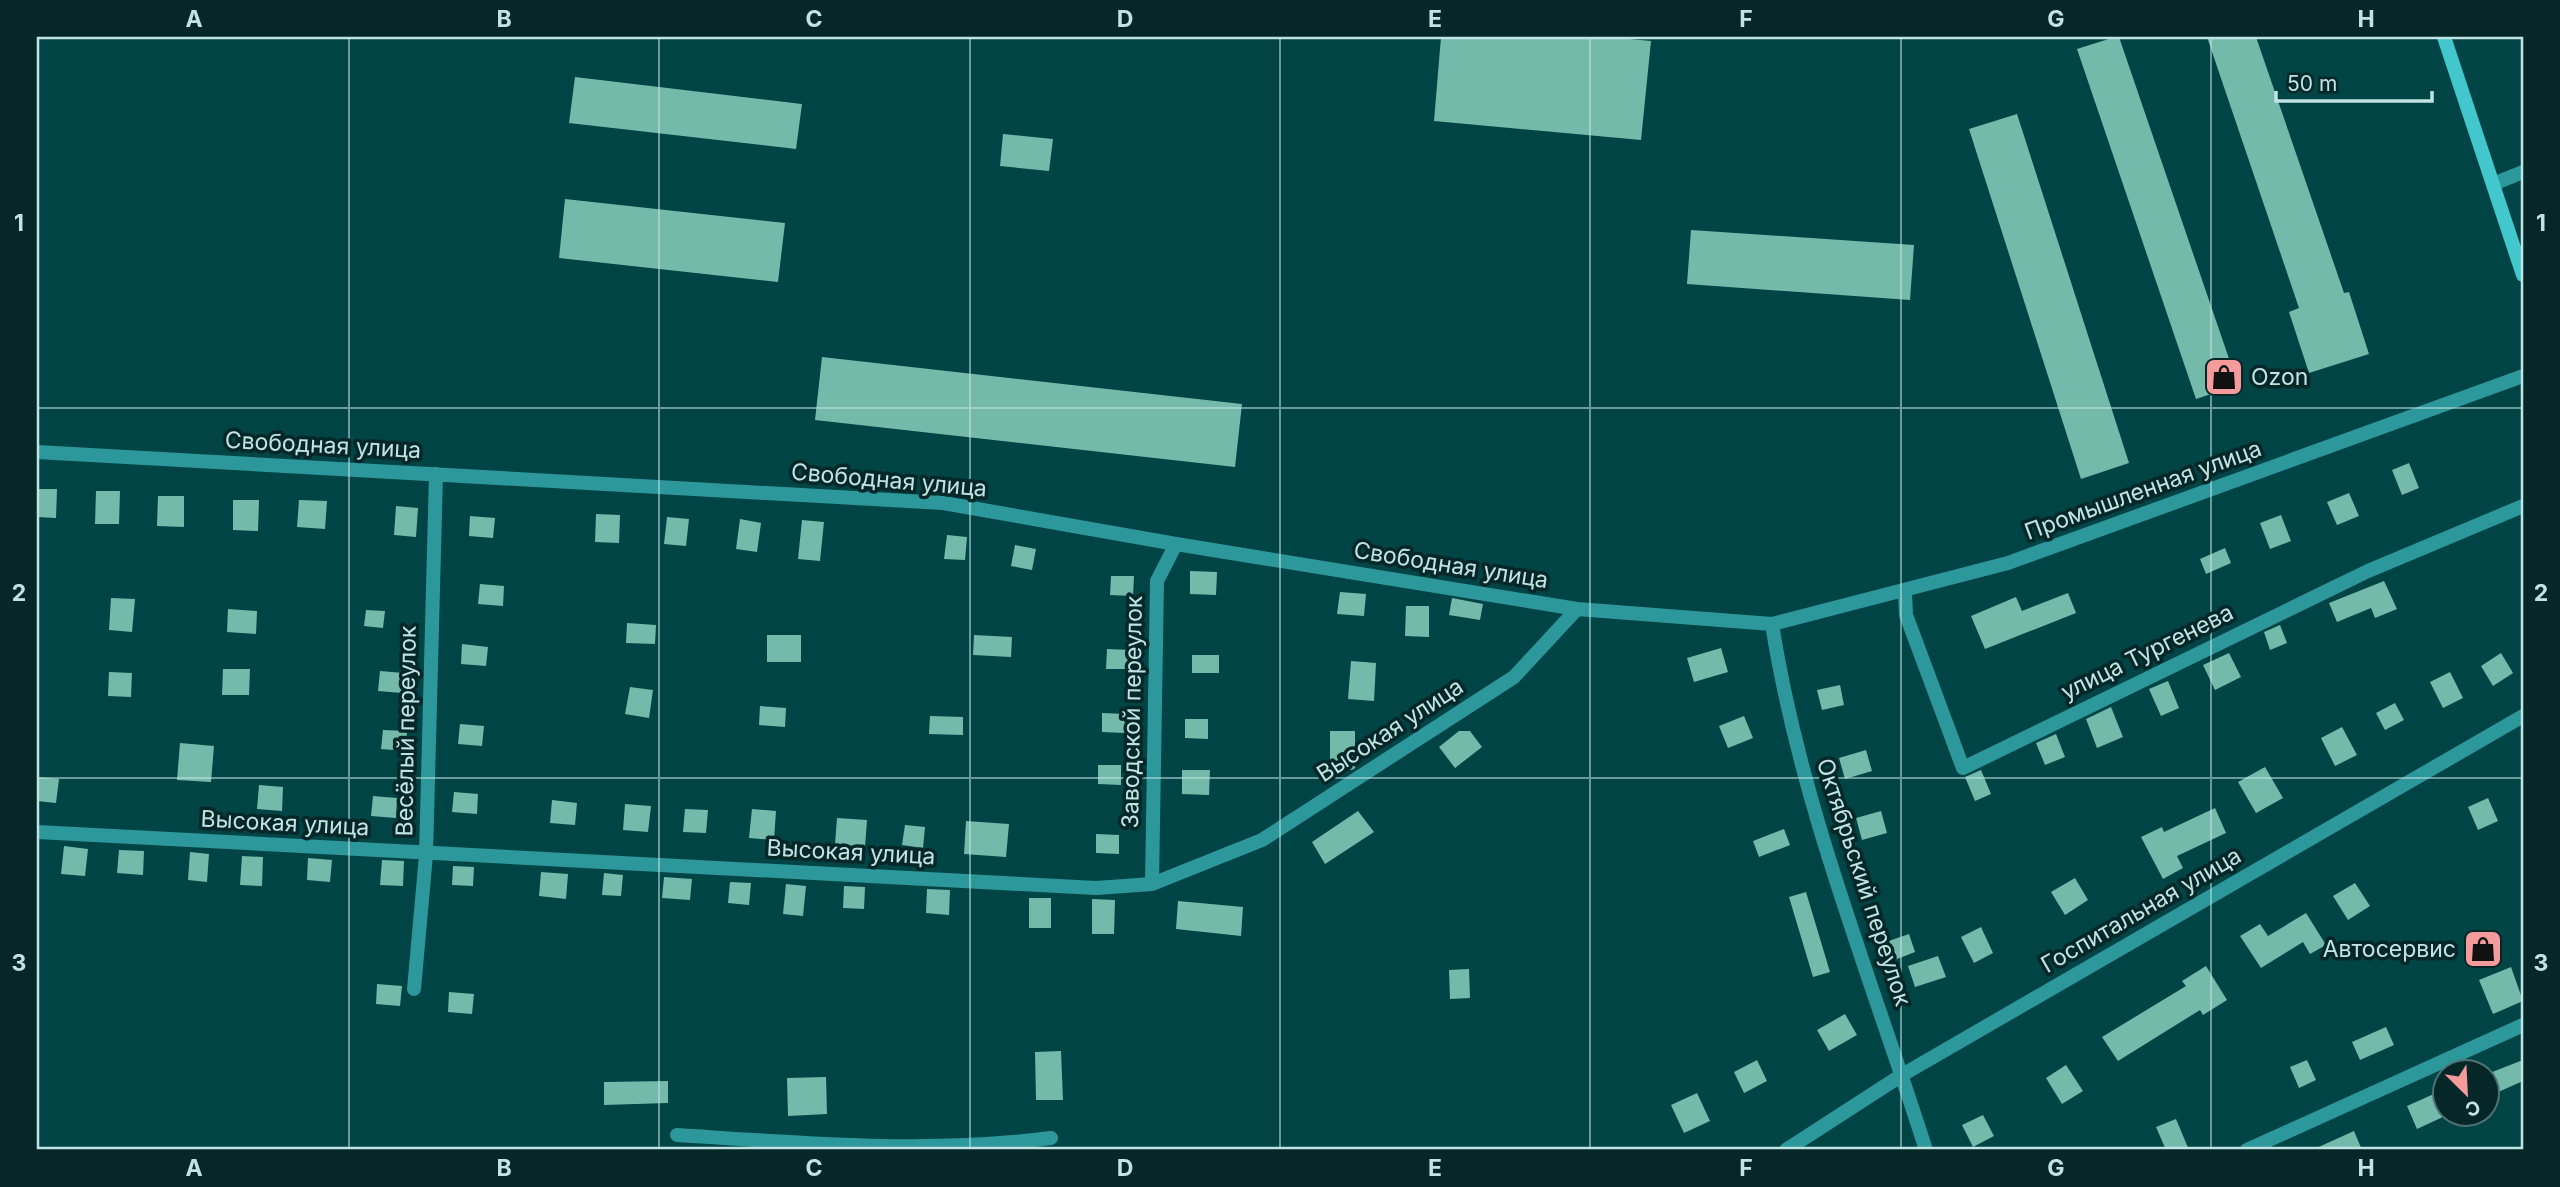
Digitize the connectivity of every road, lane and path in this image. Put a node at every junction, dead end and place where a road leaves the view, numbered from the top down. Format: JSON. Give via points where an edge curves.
{"nodes":[{"id":1,"x":2444,"y":37,"type":"edge"},
{"id":2,"x":2523,"y":172,"type":"edge"},
{"id":3,"x":2493,"y":184,"type":"junction"},
{"id":4,"x":2523,"y":275,"type":"edge"},
{"id":5,"x":2523,"y":376,"type":"edge"},
{"id":6,"x":37,"y":452,"type":"edge"},
{"id":7,"x":436,"y":474,"type":"junction"},
{"id":8,"x":2523,"y":506,"type":"edge"},
{"id":9,"x":1176,"y":544,"type":"junction"},
{"id":10,"x":1905,"y":592,"type":"junction"},
{"id":11,"x":1577,"y":609,"type":"junction"},
{"id":12,"x":1772,"y":624,"type":"junction"},
{"id":13,"x":2523,"y":716,"type":"edge"},
{"id":14,"x":37,"y":832,"type":"edge"},
{"id":15,"x":426,"y":855,"type":"junction"},
{"id":16,"x":1152,"y":884,"type":"junction"},
{"id":17,"x":415,"y":989,"type":"dead end"},
{"id":18,"x":2523,"y":1025,"type":"edge"},
{"id":19,"x":1902,"y":1075,"type":"junction"},
{"id":20,"x":677,"y":1135,"type":"dead end"},
{"id":21,"x":1051,"y":1138,"type":"dead end"},
{"id":22,"x":852,"y":1148,"type":"edge"},
{"id":23,"x":1786,"y":1150,"type":"edge"},
{"id":24,"x":1926,"y":1150,"type":"edge"},
{"id":25,"x":2247,"y":1150,"type":"edge"}],
"edges":[{"from":1,"to":3,"type":"main road"},
{"from":2,"to":3,"type":"street"},
{"from":3,"to":4,"type":"main road"},
{"from":5,"to":10,"type":"street","name":"Промышленная улица","via":[[2008,563]]},
{"from":6,"to":7,"type":"street","name":"Свободная улица"},
{"from":7,"to":9,"type":"street","name":"Свободная улица","via":[[943,503]]},
{"from":7,"to":15,"type":"street","name":"Весёлый переулок"},
{"from":8,"to":10,"type":"street","name":"улица Тургенева","via":[[2368,570],[1963,768],[1906,615]]},
{"from":9,"to":11,"type":"street","name":"Свободная улица"},
{"from":9,"to":16,"type":"street","name":"Заводской переулок","via":[[1157,581]]},
{"from":10,"to":12,"type":"street","name":"Промышленная улица"},
{"from":11,"to":12,"type":"street","name":"Свободная улица"},
{"from":11,"to":16,"type":"street","name":"Высокая улица","via":[[1514,677],[1492,692],[1262,840]]},
{"from":12,"to":19,"type":"street","name":"Октябрьский переулок","via":[[1783,694],[1820,824]]},
{"from":13,"to":19,"type":"street","name":"Госпитальная улица"},
{"from":14,"to":15,"type":"street","name":"Высокая улица"},
{"from":15,"to":16,"type":"street","name":"Высокая улица","via":[[500,855],[1096,888]]},
{"from":15,"to":17,"type":"street","name":"Весёлый переулок"},
{"from":18,"to":25,"type":"street"},
{"from":19,"to":23,"type":"street","name":"Госпитальная улица"},
{"from":19,"to":24,"type":"street","name":"Октябрьский переулок"},
{"from":20,"to":22,"type":"street"},
{"from":21,"to":22,"type":"street","via":[[1009,1144]]}]}
